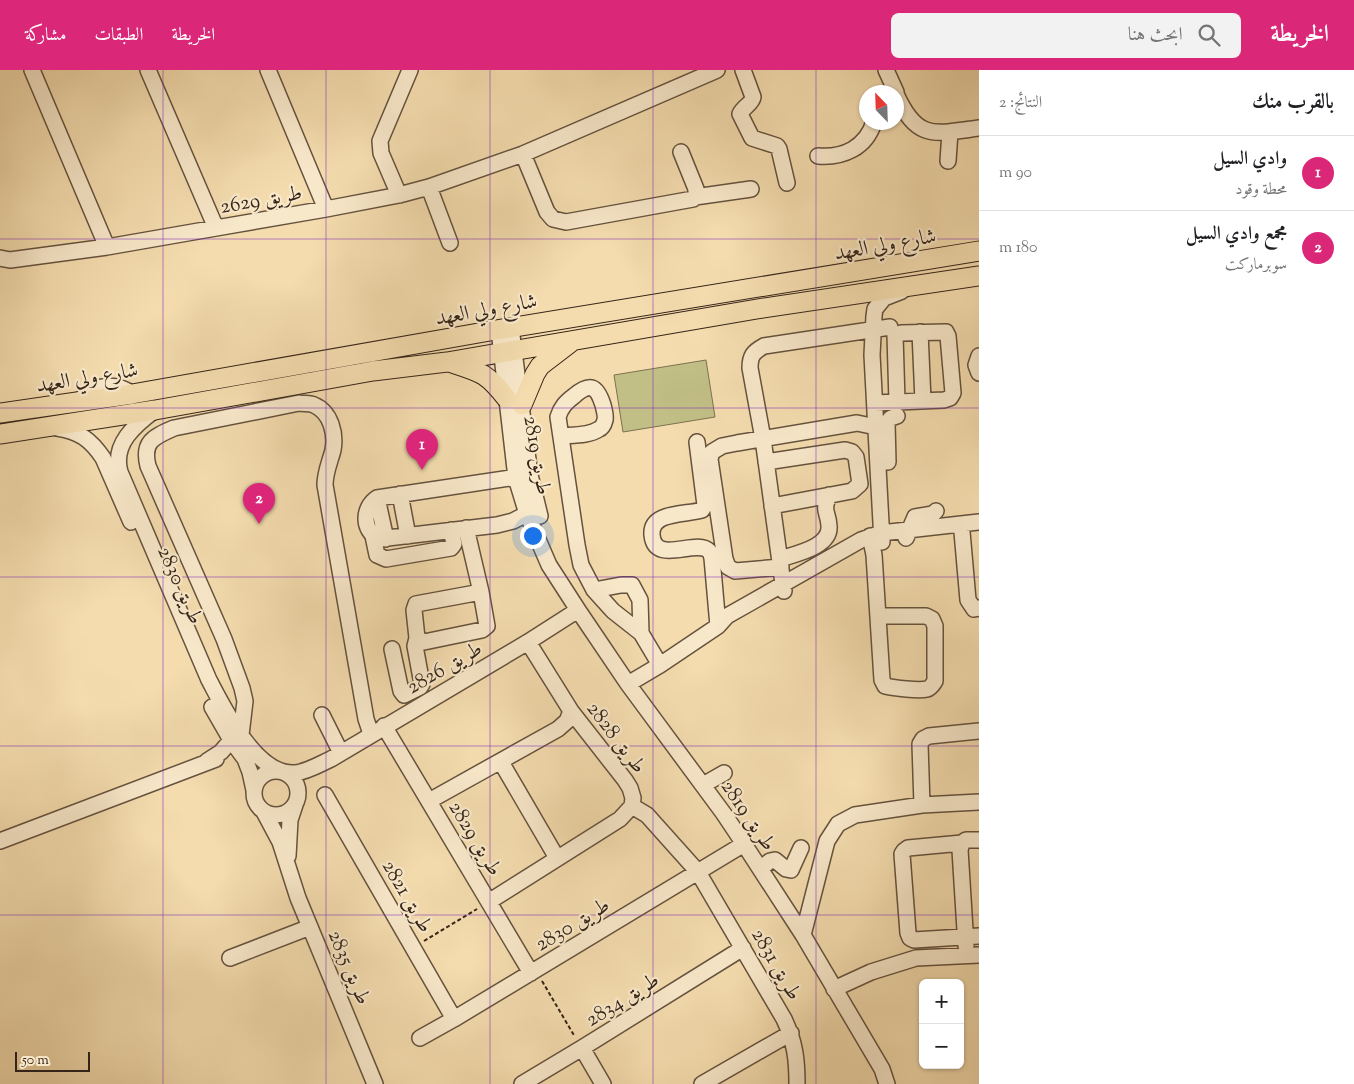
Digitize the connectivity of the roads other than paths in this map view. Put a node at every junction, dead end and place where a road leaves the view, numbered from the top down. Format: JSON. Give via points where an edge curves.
{"nodes":[{"id":1,"x":32,"y":70,"type":"edge"},
{"id":2,"x":148,"y":70,"type":"edge"},
{"id":3,"x":268,"y":70,"type":"edge"},
{"id":4,"x":410,"y":70,"type":"edge"},
{"id":5,"x":717,"y":70,"type":"edge"},
{"id":6,"x":743,"y":70,"type":"edge"},
{"id":7,"x":886,"y":70,"type":"edge"},
{"id":8,"x":689,"y":75,"type":"edge"},
{"id":9,"x":892,"y":85,"type":"edge"},
{"id":10,"x":904,"y":110,"type":"edge"},
{"id":11,"x":979,"y":128,"type":"edge"},
{"id":12,"x":872,"y":130,"type":"edge"},
{"id":13,"x":950,"y":132,"type":"junction"},
{"id":14,"x":681,"y":152,"type":"dead end"},
{"id":15,"x":523,"y":154,"type":"junction"},
{"id":16,"x":818,"y":156,"type":"dead end"},
{"id":17,"x":948,"y":161,"type":"dead end"},
{"id":18,"x":787,"y":183,"type":"dead end"},
{"id":19,"x":429,"y":187,"type":"junction"},
{"id":20,"x":751,"y":189,"type":"dead end"},
{"id":21,"x":399,"y":195,"type":"junction"},
{"id":22,"x":695,"y":197,"type":"junction"},
{"id":23,"x":326,"y":209,"type":"junction"},
{"id":24,"x":216,"y":228,"type":"junction"},
{"id":25,"x":450,"y":243,"type":"dead end"},
{"id":26,"x":107,"y":247,"type":"junction"},
{"id":27,"x":979,"y":252,"type":"edge"},
{"id":28,"x":0,"y":258,"type":"edge"},
{"id":29,"x":979,"y":276,"type":"edge"},
{"id":30,"x":915,"y":286,"type":"junction"},
{"id":31,"x":890,"y":327,"type":"dead end"},
{"id":32,"x":873,"y":330,"type":"junction"},
{"id":33,"x":920,"y":332,"type":"junction"},
{"id":34,"x":508,"y":339,"type":"junction"},
{"id":35,"x":572,"y":341,"type":"junction"},
{"id":36,"x":979,"y":356,"type":"edge"},
{"id":37,"x":447,"y":362,"type":"junction"},
{"id":38,"x":979,"y":373,"type":"edge"},
{"id":39,"x":923,"y":401,"type":"junction"},
{"id":40,"x":514,"y":402,"type":"junction"},
{"id":41,"x":875,"y":403,"type":"junction"},
{"id":42,"x":897,"y":409,"type":"junction"},
{"id":43,"x":155,"y":410,"type":"junction"},
{"id":44,"x":0,"y":413,"type":"edge"},
{"id":45,"x":44,"y":426,"type":"junction"},
{"id":46,"x":876,"y":427,"type":"junction"},
{"id":47,"x":0,"y":434,"type":"edge"},
{"id":48,"x":561,"y":436,"type":"dead end"},
{"id":49,"x":763,"y":439,"type":"junction"},
{"id":50,"x":697,"y":442,"type":"dead end"},
{"id":51,"x":766,"y":462,"type":"junction"},
{"id":52,"x":523,"y":477,"type":"junction"},
{"id":53,"x":400,"y":494,"type":"junction"},
{"id":54,"x":829,"y":495,"type":"junction"},
{"id":55,"x":772,"y":506,"type":"junction"},
{"id":56,"x":533,"y":511,"type":"junction"},
{"id":57,"x":936,"y":511,"type":"dead end"},
{"id":58,"x":979,"y":522,"type":"edge"},
{"id":59,"x":459,"y":529,"type":"junction"},
{"id":60,"x":979,"y":530,"type":"edge"},
{"id":61,"x":962,"y":532,"type":"junction"},
{"id":62,"x":408,"y":536,"type":"junction"},
{"id":63,"x":380,"y":537,"type":"junction"},
{"id":64,"x":888,"y":537,"type":"junction"},
{"id":65,"x":780,"y":563,"type":"junction"},
{"id":66,"x":784,"y":588,"type":"junction"},
{"id":67,"x":594,"y":590,"type":"junction"},
{"id":68,"x":481,"y":592,"type":"junction"},
{"id":69,"x":979,"y":608,"type":"edge"},
{"id":70,"x":578,"y":610,"type":"junction"},
{"id":71,"x":878,"y":616,"type":"junction"},
{"id":72,"x":718,"y":626,"type":"junction"},
{"id":73,"x":641,"y":632,"type":"junction"},
{"id":74,"x":417,"y":638,"type":"junction"},
{"id":75,"x":528,"y":642,"type":"junction"},
{"id":76,"x":392,"y":649,"type":"dead end"},
{"id":77,"x":660,"y":665,"type":"junction"},
{"id":78,"x":628,"y":684,"type":"junction"},
{"id":79,"x":571,"y":711,"type":"junction"},
{"id":80,"x":322,"y":715,"type":"dead end"},
{"id":81,"x":384,"y":726,"type":"junction"},
{"id":82,"x":979,"y":731,"type":"edge"},
{"id":83,"x":371,"y":734,"type":"junction"},
{"id":84,"x":236,"y":737,"type":"junction"},
{"id":85,"x":336,"y":756,"type":"junction"},
{"id":86,"x":244,"y":760,"type":"junction"},
{"id":87,"x":208,"y":761,"type":"junction"},
{"id":88,"x":501,"y":762,"type":"junction"},
{"id":89,"x":282,"y":772,"type":"junction"},
{"id":90,"x":724,"y":773,"type":"dead end"},
{"id":91,"x":703,"y":785,"type":"junction"},
{"id":92,"x":254,"y":790,"type":"junction"},
{"id":93,"x":325,"y":795,"type":"dead end"},
{"id":94,"x":297,"y":799,"type":"junction"},
{"id":95,"x":429,"y":801,"type":"junction"},
{"id":96,"x":979,"y":802,"type":"edge"},
{"id":97,"x":922,"y":805,"type":"junction"},
{"id":98,"x":632,"y":806,"type":"junction"},
{"id":99,"x":264,"y":812,"type":"junction"},
{"id":100,"x":979,"y":840,"type":"edge"},
{"id":101,"x":0,"y":841,"type":"edge"},
{"id":102,"x":962,"y":843,"type":"junction"},
{"id":103,"x":744,"y":844,"type":"junction"},
{"id":104,"x":801,"y":848,"type":"dead end"},
{"id":105,"x":557,"y":858,"type":"junction"},
{"id":106,"x":287,"y":865,"type":"junction"},
{"id":107,"x":760,"y":869,"type":"junction"},
{"id":108,"x":698,"y":872,"type":"junction"},
{"id":109,"x":490,"y":902,"type":"junction"},
{"id":110,"x":310,"y":926,"type":"junction"},
{"id":111,"x":802,"y":935,"type":"junction"},
{"id":112,"x":972,"y":936,"type":"edge"},
{"id":113,"x":743,"y":948,"type":"junction"},
{"id":114,"x":973,"y":956,"type":"edge"},
{"id":115,"x":230,"y":958,"type":"dead end"},
{"id":116,"x":533,"y":972,"type":"junction"},
{"id":117,"x":834,"y":989,"type":"junction"},
{"id":118,"x":454,"y":1019,"type":"junction"},
{"id":119,"x":791,"y":1033,"type":"junction"},
{"id":120,"x":420,"y":1038,"type":"dead end"},
{"id":121,"x":582,"y":1048,"type":"junction"},
{"id":122,"x":375,"y":1084,"type":"edge"},
{"id":123,"x":522,"y":1084,"type":"edge"},
{"id":124,"x":603,"y":1084,"type":"edge"},
{"id":125,"x":702,"y":1084,"type":"edge"},
{"id":126,"x":797,"y":1084,"type":"edge"},
{"id":127,"x":888,"y":1084,"type":"edge"}],
"edges":[{"from":1,"to":26,"type":"street"},
{"from":2,"to":24,"type":"street"},
{"from":3,"to":23,"type":"street"},
{"from":4,"to":21,"type":"street","via":[[380,141],[381,152]]},
{"from":5,"to":8,"type":"street","name":"طريق 2629"},
{"from":6,"to":18,"type":"street","via":[[753,96],[742,109],[741,118],[752,138],[777,146]]},
{"from":7,"to":9,"type":"street"},
{"from":8,"to":15,"type":"street","name":"طريق 2629"},
{"from":10,"to":13,"type":"street","via":[[917,127],[926,131]]},
{"from":11,"to":13,"type":"street"},
{"from":12,"to":16,"type":"street","via":[[858,146],[843,155]]},
{"from":13,"to":17,"type":"street"},
{"from":14,"to":22,"type":"street","via":[[696,190]]},
{"from":15,"to":19,"type":"street","name":"طريق 2629"},
{"from":15,"to":22,"type":"street","via":[[547,212],[557,221],[566,222]]},
{"from":19,"to":21,"type":"street","name":"طريق 2629"},
{"from":19,"to":25,"type":"street"},
{"from":20,"to":22,"type":"street"},
{"from":21,"to":23,"type":"street","name":"طريق 2629"},
{"from":23,"to":24,"type":"street","name":"طريق 2629"},
{"from":24,"to":26,"type":"street","name":"طريق 2629"},
{"from":26,"to":28,"type":"street","name":"طريق 2629","via":[[10,260]]},
{"from":27,"to":34,"type":"main road","name":"شارع ولي العهد","via":[[651,306]]},
{"from":29,"to":30,"type":"main road","name":"شارع ولي العهد"},
{"from":30,"to":32,"type":"street","via":[[879,303],[875,309]]},
{"from":30,"to":35,"type":"main road","name":"شارع ولي العهد"},
{"from":31,"to":32,"type":"street"},
{"from":32,"to":41,"type":"street"},
{"from":32,"to":49,"type":"street","via":[[764,346],[754,351],[750,368]]},
{"from":33,"to":39,"type":"street"},
{"from":33,"to":39,"type":"street","via":[[946,332],[953,393],[944,400]]},
{"from":33,"to":42,"type":"street","via":[[896,335]]},
{"from":34,"to":35,"type":"main road","name":"شارع ولي العهد"},
{"from":34,"to":37,"type":"main road","name":"شارع ولي العهد"},
{"from":34,"to":40,"type":"street","name":"طريق 2819"},
{"from":34,"to":44,"type":"main road","name":"شارع ولي العهد"},
{"from":35,"to":40,"type":"main road","via":[[540,366]]},
{"from":36,"to":38,"type":"street","via":[[976,365]]},
{"from":37,"to":40,"type":"main road","via":[[480,372]]},
{"from":37,"to":43,"type":"main road","name":"شارع ولي العهد","via":[[364,373]]},
{"from":39,"to":42,"type":"street"},
{"from":40,"to":52,"type":"street","name":"طريق 2819"},
{"from":41,"to":42,"type":"street"},
{"from":41,"to":46,"type":"street"},
{"from":42,"to":64,"type":"street","via":[[887,423]]},
{"from":43,"to":45,"type":"main road","name":"شارع ولي العهد"},
{"from":43,"to":84,"type":"street","name":"طريق 2830","via":[[129,432],[120,445],[118,463]]},
{"from":45,"to":47,"type":"main road","name":"شارع ولي العهد"},
{"from":45,"to":84,"type":"street","name":"طريق 2830","via":[[79,433],[103,458],[210,704]]},
{"from":46,"to":49,"type":"street","via":[[857,423]]},
{"from":46,"to":64,"type":"street"},
{"from":48,"to":67,"type":"street","via":[[577,545],[584,572]]},
{"from":49,"to":51,"type":"street"},
{"from":49,"to":65,"type":"street","via":[[722,446],[712,452],[711,468],[728,567],[735,570]]},
{"from":50,"to":72,"type":"street","via":[[705,505],[693,513],[664,516],[653,527],[652,535],[654,542],[667,551],[701,547],[709,550]]},
{"from":51,"to":54,"type":"street","via":[[845,450],[852,452],[856,457],[860,484],[852,491]]},
{"from":51,"to":55,"type":"street"},
{"from":52,"to":53,"type":"street"},
{"from":52,"to":56,"type":"street","name":"طريق 2819"},
{"from":53,"to":62,"type":"street"},
{"from":53,"to":63,"type":"street","via":[[377,498],[366,514],[369,531]]},
{"from":54,"to":55,"type":"street"},
{"from":54,"to":65,"type":"street","via":[[824,508],[829,526],[824,540]]},
{"from":55,"to":65,"type":"street"},
{"from":56,"to":59,"type":"street","via":[[506,523]]},
{"from":56,"to":70,"type":"street","name":"طريق 2819","via":[[549,565]]},
{"from":57,"to":64,"type":"street","via":[[915,517]]},
{"from":58,"to":64,"type":"street"},
{"from":59,"to":62,"type":"street"},
{"from":59,"to":63,"type":"street","via":[[451,548],[386,559],[377,555]]},
{"from":59,"to":68,"type":"street"},
{"from":60,"to":61,"type":"street"},
{"from":61,"to":64,"type":"street"},
{"from":61,"to":69,"type":"street","via":[[968,600],[974,609]]},
{"from":62,"to":63,"type":"street"},
{"from":64,"to":66,"type":"street"},
{"from":64,"to":71,"type":"street"},
{"from":65,"to":66,"type":"street"},
{"from":66,"to":72,"type":"street","via":[[727,616]]},
{"from":67,"to":73,"type":"street","via":[[613,611]]},
{"from":67,"to":73,"type":"street","via":[[632,585],[640,600]]},
{"from":68,"to":74,"type":"street","via":[[416,604]]},
{"from":68,"to":74,"type":"street","via":[[487,622],[485,628],[424,642]]},
{"from":70,"to":75,"type":"street","name":"طريق 2826"},
{"from":70,"to":78,"type":"street","name":"طريق 2819"},
{"from":71,"to":71,"type":"street","via":[[926,616],[932,619],[935,626],[933,686],[927,689],[885,686]]},
{"from":72,"to":77,"type":"street"},
{"from":73,"to":77,"type":"street"},
{"from":74,"to":76,"type":"street","via":[[415,646],[422,684],[404,694]]},
{"from":75,"to":79,"type":"street","name":"طريق 2828"},
{"from":75,"to":81,"type":"street","name":"طريق 2826"},
{"from":77,"to":78,"type":"street"},
{"from":78,"to":91,"type":"street","name":"طريق 2819"},
{"from":79,"to":88,"type":"street","via":[[567,721],[558,729]]},
{"from":79,"to":98,"type":"street","name":"طريق 2828","via":[[625,780],[634,798]]},
{"from":80,"to":85,"type":"street"},
{"from":81,"to":83,"type":"street","name":"طريق 2826"},
{"from":81,"to":95,"type":"street","name":"طريق 2829"},
{"from":82,"to":97,"type":"street","via":[[923,738],[920,744]]},
{"from":83,"to":84,"type":"street","via":[[325,485],[333,443],[330,420],[313,404],[299,403],[174,428],[158,435],[145,452],[148,466],[242,688],[245,701]]},
{"from":83,"to":85,"type":"street","name":"طريق 2826"},
{"from":84,"to":86,"type":"street","name":"طريق 2830"},
{"from":84,"to":87,"type":"street"},
{"from":84,"to":89,"type":"street","name":"طريق 2830","via":[[263,761]]},
{"from":85,"to":89,"type":"street","name":"طريق 2826","via":[[310,769]]},
{"from":85,"to":94,"type":"street","name":"طريق 2826","via":[[303,788]]},
{"from":86,"to":87,"type":"street","via":[[229,756]]},
{"from":86,"to":92,"type":"street","name":"طريق 2830"},
{"from":87,"to":101,"type":"street"},
{"from":88,"to":95,"type":"street"},
{"from":88,"to":105,"type":"street"},
{"from":89,"to":92,"type":"street","via":[[264,775]]},
{"from":89,"to":94,"type":"street","via":[[296,784]]},
{"from":90,"to":91,"type":"street"},
{"from":91,"to":103,"type":"street","name":"طريق 2819"},
{"from":92,"to":99,"type":"street","via":[[256,802]]},
{"from":93,"to":118,"type":"street","name":"طريق 2821"},
{"from":94,"to":99,"type":"street","via":[[282,815]]},
{"from":94,"to":106,"type":"street","name":"طريق 2835","via":[[290,820]]},
{"from":95,"to":109,"type":"street","name":"طريق 2829"},
{"from":96,"to":97,"type":"street"},
{"from":97,"to":111,"type":"street","via":[[855,815],[833,829]]},
{"from":98,"to":105,"type":"street","name":"طريق 2828","via":[[620,819]]},
{"from":98,"to":108,"type":"street","name":"طريق 2831","via":[[647,815]]},
{"from":99,"to":106,"type":"street","name":"طريق 2835","via":[[280,842]]},
{"from":100,"to":102,"type":"street"},
{"from":102,"to":112,"type":"street","via":[[960,850]]},
{"from":102,"to":112,"type":"street","via":[[908,848],[902,854],[908,933],[914,940]]},
{"from":103,"to":107,"type":"street","name":"طريق 2819"},
{"from":103,"to":108,"type":"street","name":"طريق 2830"},
{"from":104,"to":107,"type":"street","via":[[791,870],[786,870],[775,860]]},
{"from":105,"to":109,"type":"street","name":"طريق 2828"},
{"from":106,"to":110,"type":"street","name":"طريق 2835"},
{"from":107,"to":111,"type":"street","name":"طريق 2819"},
{"from":108,"to":113,"type":"street","name":"طريق 2831"},
{"from":108,"to":116,"type":"street","name":"طريق 2830"},
{"from":109,"to":116,"type":"street","name":"طريق 2829"},
{"from":110,"to":115,"type":"street"},
{"from":110,"to":122,"type":"street","name":"طريق 2835"},
{"from":111,"to":117,"type":"street","name":"طريق 2819"},
{"from":112,"to":114,"type":"street"},
{"from":113,"to":119,"type":"street","name":"طريق 2831"},
{"from":113,"to":121,"type":"street","name":"طريق 2834"},
{"from":114,"to":117,"type":"street","via":[[916,958],[871,972]]},
{"from":116,"to":118,"type":"street","name":"طريق 2830"},
{"from":117,"to":127,"type":"street","name":"طريق 2819"},
{"from":118,"to":120,"type":"street","name":"طريق 2830"},
{"from":119,"to":125,"type":"street"},
{"from":119,"to":126,"type":"street","name":"طريق 2831","via":[[797,1054]]},
{"from":121,"to":123,"type":"street","name":"طريق 2834"},
{"from":121,"to":124,"type":"street"}]}
